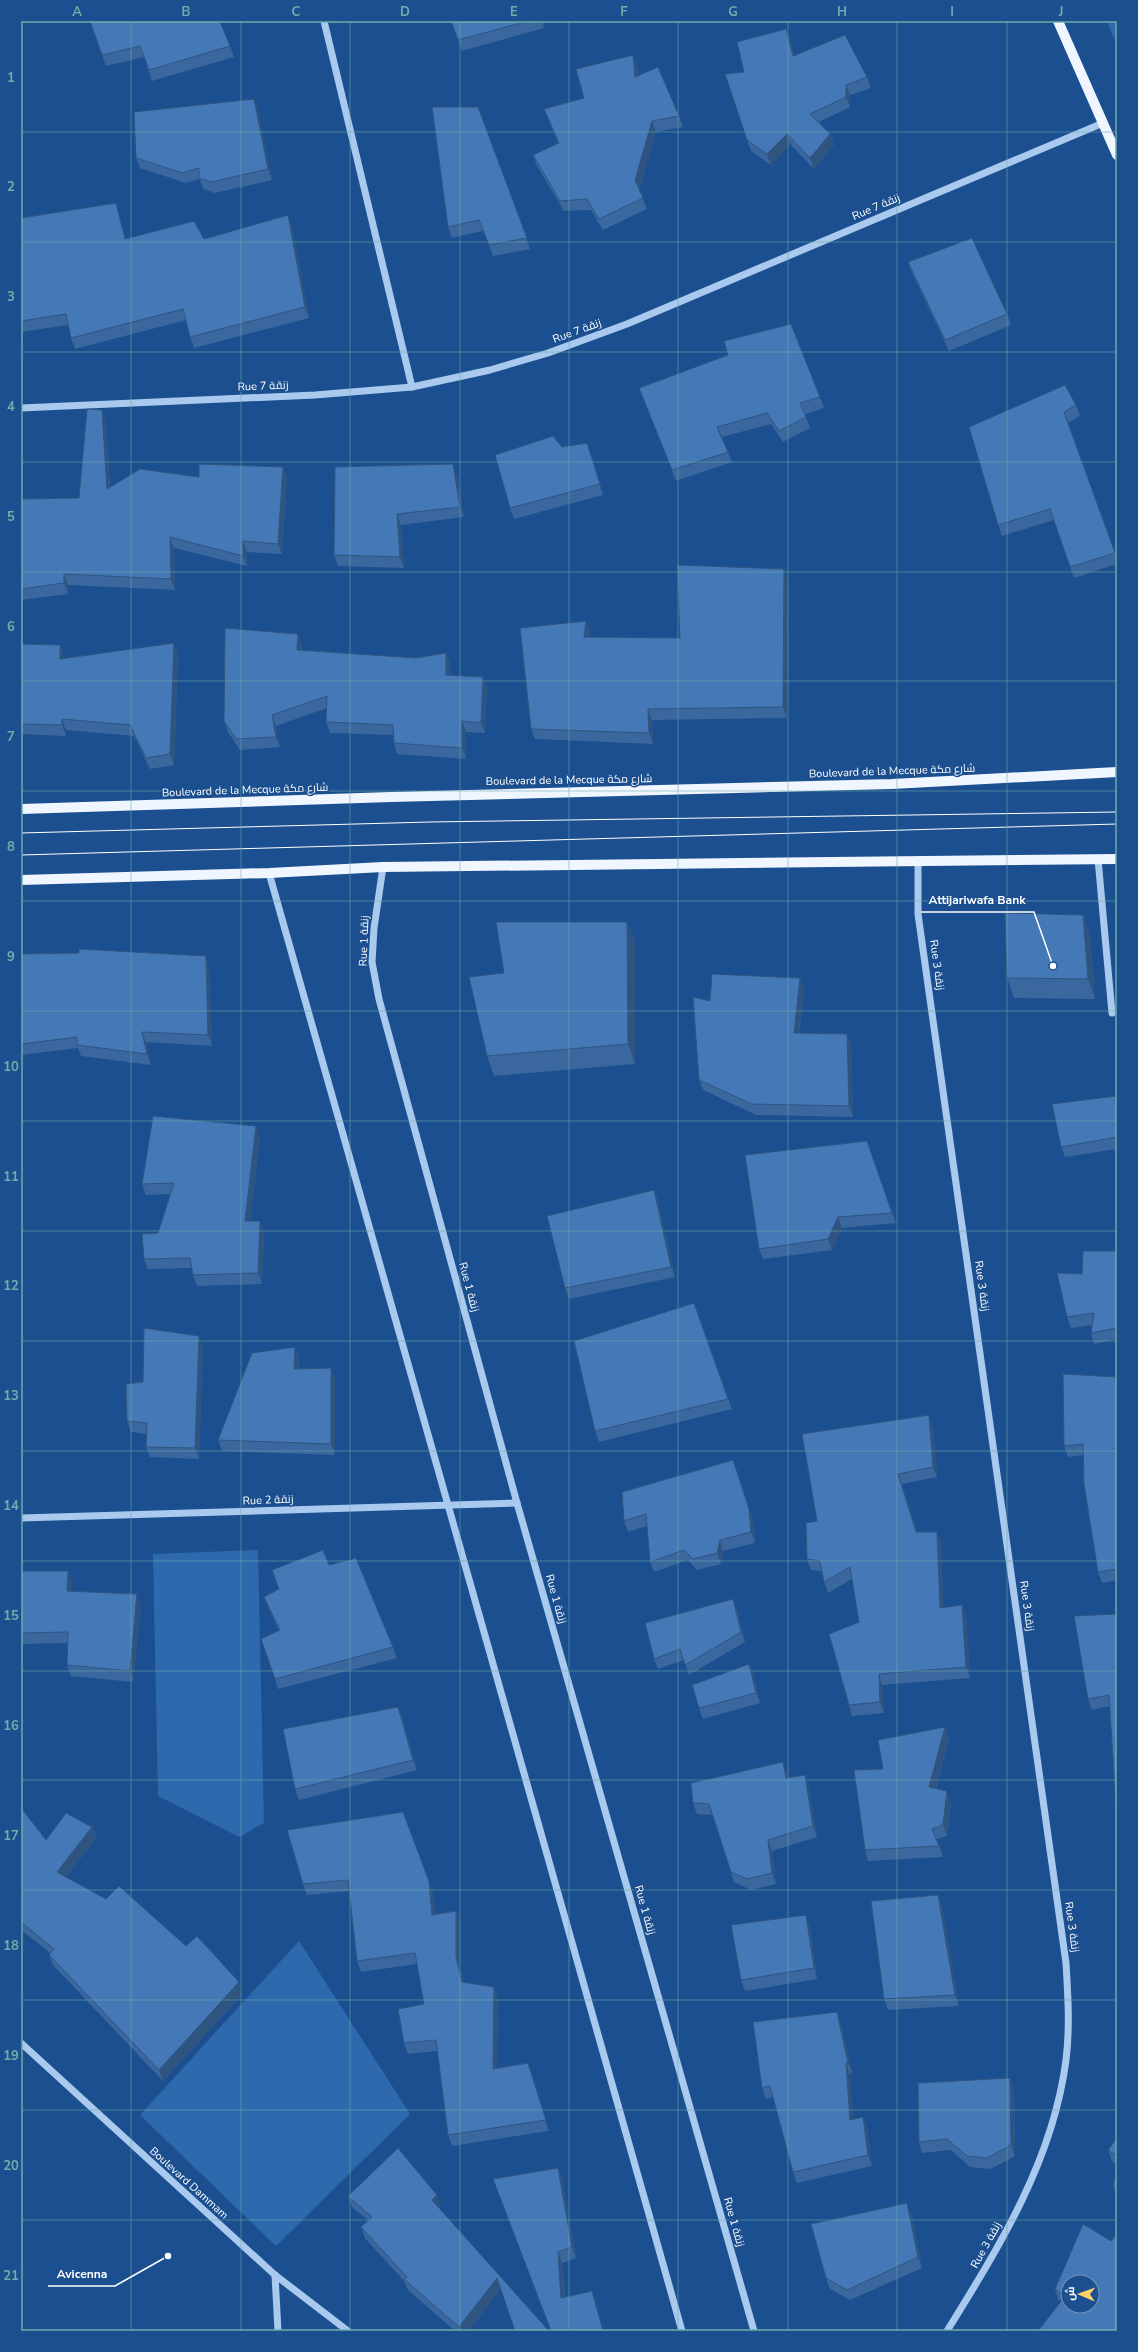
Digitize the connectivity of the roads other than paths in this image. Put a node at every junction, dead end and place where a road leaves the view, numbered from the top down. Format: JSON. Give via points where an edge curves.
{"nodes":[{"id":1,"x":324,"y":21,"type":"edge"},
{"id":2,"x":1058,"y":21,"type":"edge"},
{"id":3,"x":1103,"y":123,"type":"junction"},
{"id":4,"x":1117,"y":155,"type":"edge"},
{"id":5,"x":412,"y":387,"type":"junction"},
{"id":6,"x":21,"y":408,"type":"edge"},
{"id":7,"x":1117,"y":772,"type":"edge"},
{"id":8,"x":21,"y":809,"type":"edge"},
{"id":9,"x":1098,"y":859,"type":"junction"},
{"id":10,"x":1117,"y":859,"type":"edge"},
{"id":11,"x":918,"y":860,"type":"junction"},
{"id":12,"x":383,"y":867,"type":"junction"},
{"id":13,"x":269,"y":873,"type":"junction"},
{"id":14,"x":21,"y":880,"type":"edge"},
{"id":15,"x":1112,"y":1013,"type":"dead end"},
{"id":16,"x":517,"y":1503,"type":"junction"},
{"id":17,"x":449,"y":1505,"type":"junction"},
{"id":18,"x":21,"y":1518,"type":"edge"},
{"id":19,"x":21,"y":2043,"type":"edge"},
{"id":20,"x":275,"y":2276,"type":"junction"},
{"id":21,"x":278,"y":2331,"type":"edge"},
{"id":22,"x":348,"y":2331,"type":"edge"},
{"id":23,"x":682,"y":2331,"type":"edge"},
{"id":24,"x":754,"y":2331,"type":"edge"},
{"id":25,"x":947,"y":2331,"type":"edge"}],
"edges":[{"from":1,"to":5,"type":"street"},
{"from":2,"to":3,"type":"main road"},
{"from":3,"to":4,"type":"main road"},
{"from":3,"to":5,"type":"street","name":"Rue 7 زنقة","via":[[627,324],[548,353],[490,370]]},
{"from":5,"to":6,"type":"street","name":"Rue 7 زنقة","via":[[315,395]]},
{"from":7,"to":8,"type":"main road","name":"Boulevard de la Mecque شارع مكة","via":[[892,784]]},
{"from":9,"to":10,"type":"main road"},
{"from":9,"to":11,"type":"main road"},
{"from":9,"to":15,"type":"street"},
{"from":11,"to":12,"type":"main road"},
{"from":11,"to":25,"type":"street","name":"Rue 3 زنقة","via":[[918,914],[1066,1963],[1069,2017],[1066,2060],[1047,2142],[1026,2192],[994,2255]]},
{"from":12,"to":13,"type":"main road"},
{"from":12,"to":16,"type":"street","name":"Rue 1 زنقة","via":[[372,962],[379,999]]},
{"from":13,"to":14,"type":"main road"},
{"from":13,"to":17,"type":"street"},
{"from":16,"to":17,"type":"street","name":"Rue 2 زنقة"},
{"from":16,"to":24,"type":"street","name":"Rue 1 زنقة"},
{"from":17,"to":18,"type":"street","name":"Rue 2 زنقة"},
{"from":17,"to":23,"type":"street"},
{"from":19,"to":20,"type":"street","name":"Boulevard Dammam"},
{"from":20,"to":21,"type":"street"},
{"from":20,"to":22,"type":"street","name":"Boulevard Dammam"}]}
